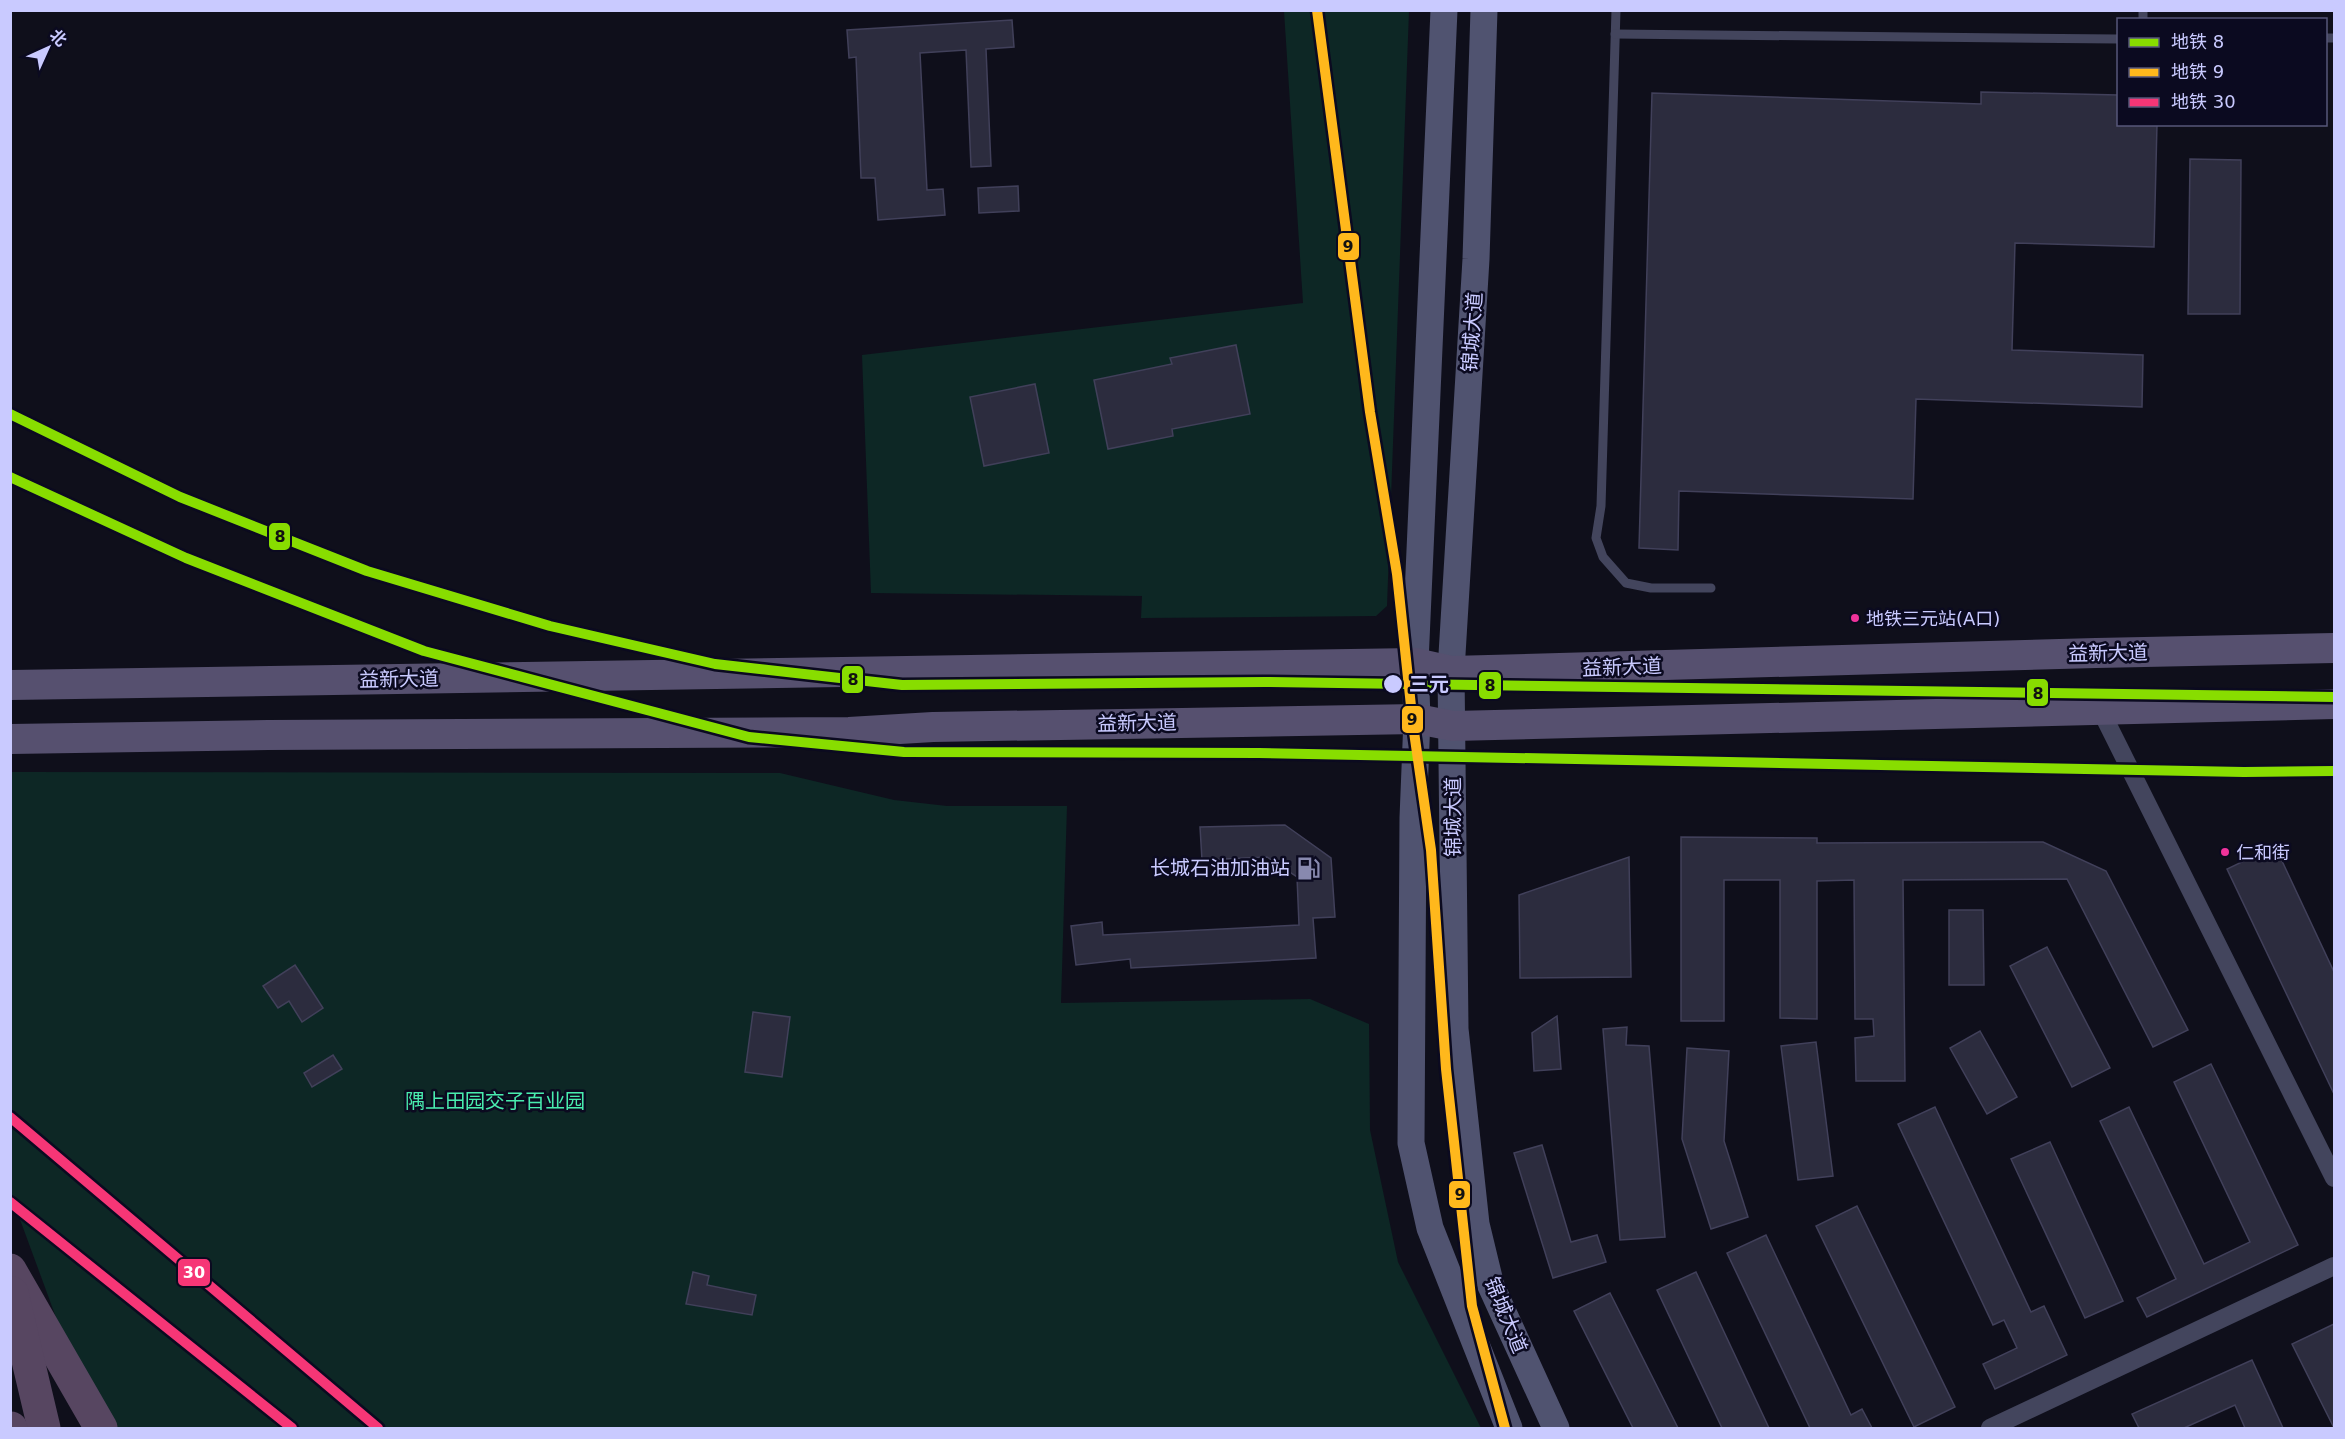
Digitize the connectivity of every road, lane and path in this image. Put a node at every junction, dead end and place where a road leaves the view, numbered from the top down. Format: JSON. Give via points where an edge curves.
{"nodes":[{"id":1,"x":1444,"y":10,"type":"edge"},
{"id":2,"x":1484,"y":10,"type":"edge"},
{"id":3,"x":1616,"y":10,"type":"edge"},
{"id":4,"x":1616,"y":33,"type":"junction"},
{"id":5,"x":2117,"y":39,"type":"edge"},
{"id":6,"x":1711,"y":588,"type":"dead end"},
{"id":7,"x":2334,"y":648,"type":"edge"},
{"id":8,"x":1415,"y":663,"type":"junction"},
{"id":9,"x":1451,"y":671,"type":"junction"},
{"id":10,"x":10,"y":685,"type":"edge"},
{"id":11,"x":2334,"y":704,"type":"edge"},
{"id":12,"x":2100,"y":710,"type":"junction"},
{"id":13,"x":1417,"y":719,"type":"junction"},
{"id":14,"x":1453,"y":726,"type":"junction"},
{"id":15,"x":10,"y":739,"type":"edge"},
{"id":16,"x":2334,"y":1178,"type":"edge"},
{"id":17,"x":2334,"y":1266,"type":"edge"},
{"id":18,"x":10,"y":1270,"type":"edge"},
{"id":19,"x":10,"y":1288,"type":"edge"},
{"id":20,"x":44,"y":1428,"type":"edge"},
{"id":21,"x":101,"y":1428,"type":"edge"},
{"id":22,"x":1509,"y":1428,"type":"edge"},
{"id":23,"x":1556,"y":1428,"type":"edge"},
{"id":24,"x":1990,"y":1428,"type":"edge"}],
"edges":[{"from":1,"to":8,"type":"main road","name":"锦城大道"},
{"from":2,"to":9,"type":"main road","name":"锦城大道","via":[[1476,259]]},
{"from":3,"to":4,"type":"lane"},
{"from":4,"to":5,"type":"lane"},
{"from":4,"to":6,"type":"lane","via":[[1601,506],[1596,538],[1603,557],[1626,583],[1651,588]]},
{"from":7,"to":9,"type":"main road","name":"益新大道"},
{"from":8,"to":9,"type":"main road","name":"益新大道"},
{"from":8,"to":10,"type":"main road","name":"益新大道"},
{"from":8,"to":13,"type":"main road","name":"锦城大道"},
{"from":9,"to":14,"type":"main road","name":"锦城大道"},
{"from":11,"to":12,"type":"main road","name":"益新大道"},
{"from":12,"to":14,"type":"main road","name":"益新大道"},
{"from":12,"to":16,"type":"street"},
{"from":13,"to":14,"type":"main road","name":"益新大道"},
{"from":13,"to":15,"type":"main road","name":"益新大道","via":[[933,727],[849,732]]},
{"from":13,"to":22,"type":"main road","name":"锦城大道","via":[[1411,1143],[1430,1228]]},
{"from":14,"to":23,"type":"main road","name":"锦城大道","via":[[1455,1029],[1476,1224],[1491,1286]]},
{"from":17,"to":24,"type":"street"},
{"from":18,"to":21,"type":"highway"},
{"from":19,"to":20,"type":"highway"}]}
